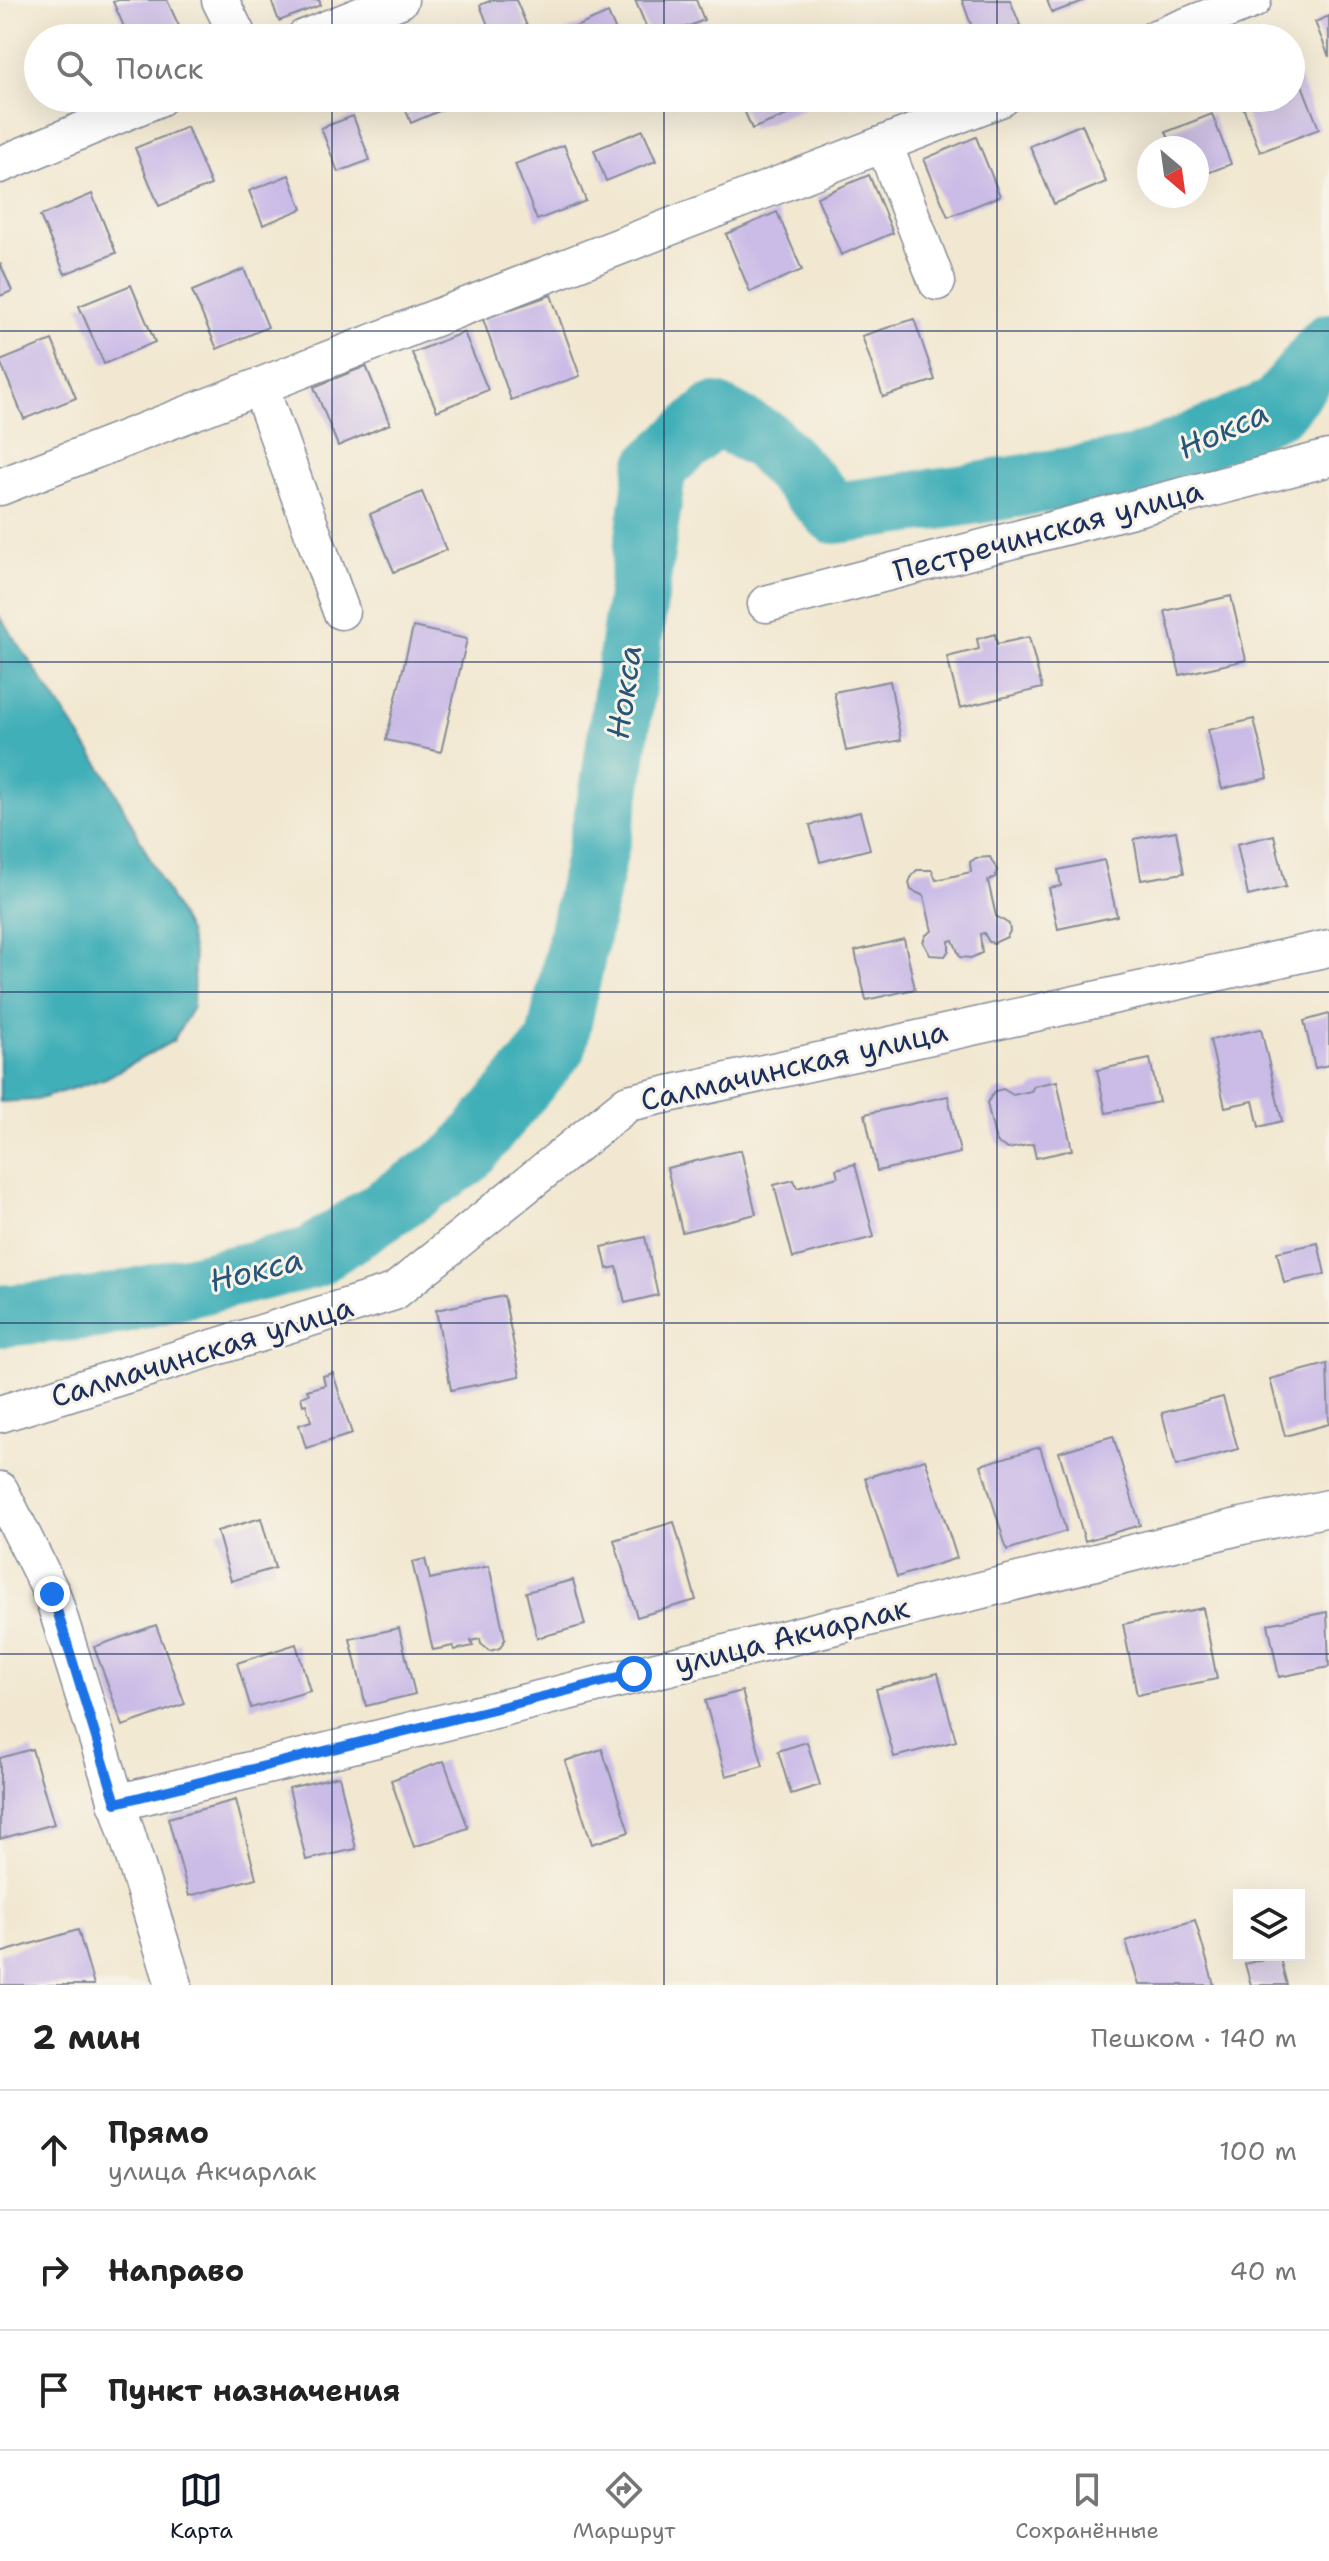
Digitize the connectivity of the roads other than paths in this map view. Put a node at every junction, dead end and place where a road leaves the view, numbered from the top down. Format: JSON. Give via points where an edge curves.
{"nodes":[{"id":1,"x":220,"y":0,"type":"edge"},
{"id":2,"x":400,"y":0,"type":"edge"},
{"id":3,"x":1253,"y":0,"type":"edge"},
{"id":4,"x":232,"y":24,"type":"edge"},
{"id":5,"x":339,"y":24,"type":"edge"},
{"id":6,"x":1192,"y":24,"type":"edge"},
{"id":7,"x":126,"y":112,"type":"edge"},
{"id":8,"x":966,"y":112,"type":"edge"},
{"id":9,"x":884,"y":144,"type":"junction"},
{"id":10,"x":0,"y":165,"type":"edge"},
{"id":11,"x":937,"y":282,"type":"dead end"},
{"id":12,"x":260,"y":387,"type":"junction"},
{"id":13,"x":1329,"y":458,"type":"edge"},
{"id":14,"x":0,"y":487,"type":"edge"},
{"id":15,"x":766,"y":604,"type":"dead end"},
{"id":16,"x":341,"y":611,"type":"dead end"},
{"id":17,"x":1329,"y":948,"type":"edge"},
{"id":18,"x":0,"y":1414,"type":"edge"},
{"id":19,"x":0,"y":1490,"type":"edge"},
{"id":20,"x":1329,"y":1508,"type":"edge"},
{"id":21,"x":116,"y":1803,"type":"junction"},
{"id":22,"x":174,"y":1985,"type":"edge"}],
"edges":[{"from":1,"to":4,"type":"street"},
{"from":2,"to":5,"type":"street"},
{"from":3,"to":6,"type":"street"},
{"from":7,"to":10,"type":"street"},
{"from":8,"to":9,"type":"street"},
{"from":9,"to":11,"type":"street"},
{"from":9,"to":12,"type":"street"},
{"from":12,"to":14,"type":"street"},
{"from":12,"to":16,"type":"street"},
{"from":13,"to":15,"type":"street","name":"Пестречинская улица"},
{"from":17,"to":18,"type":"street","name":"Салмачинская улица","via":[[628,1103],[394,1292]]},
{"from":19,"to":21,"type":"street","via":[[52,1594]]},
{"from":20,"to":21,"type":"street","name":"улица Акчарлак"},
{"from":21,"to":22,"type":"street"}]}
